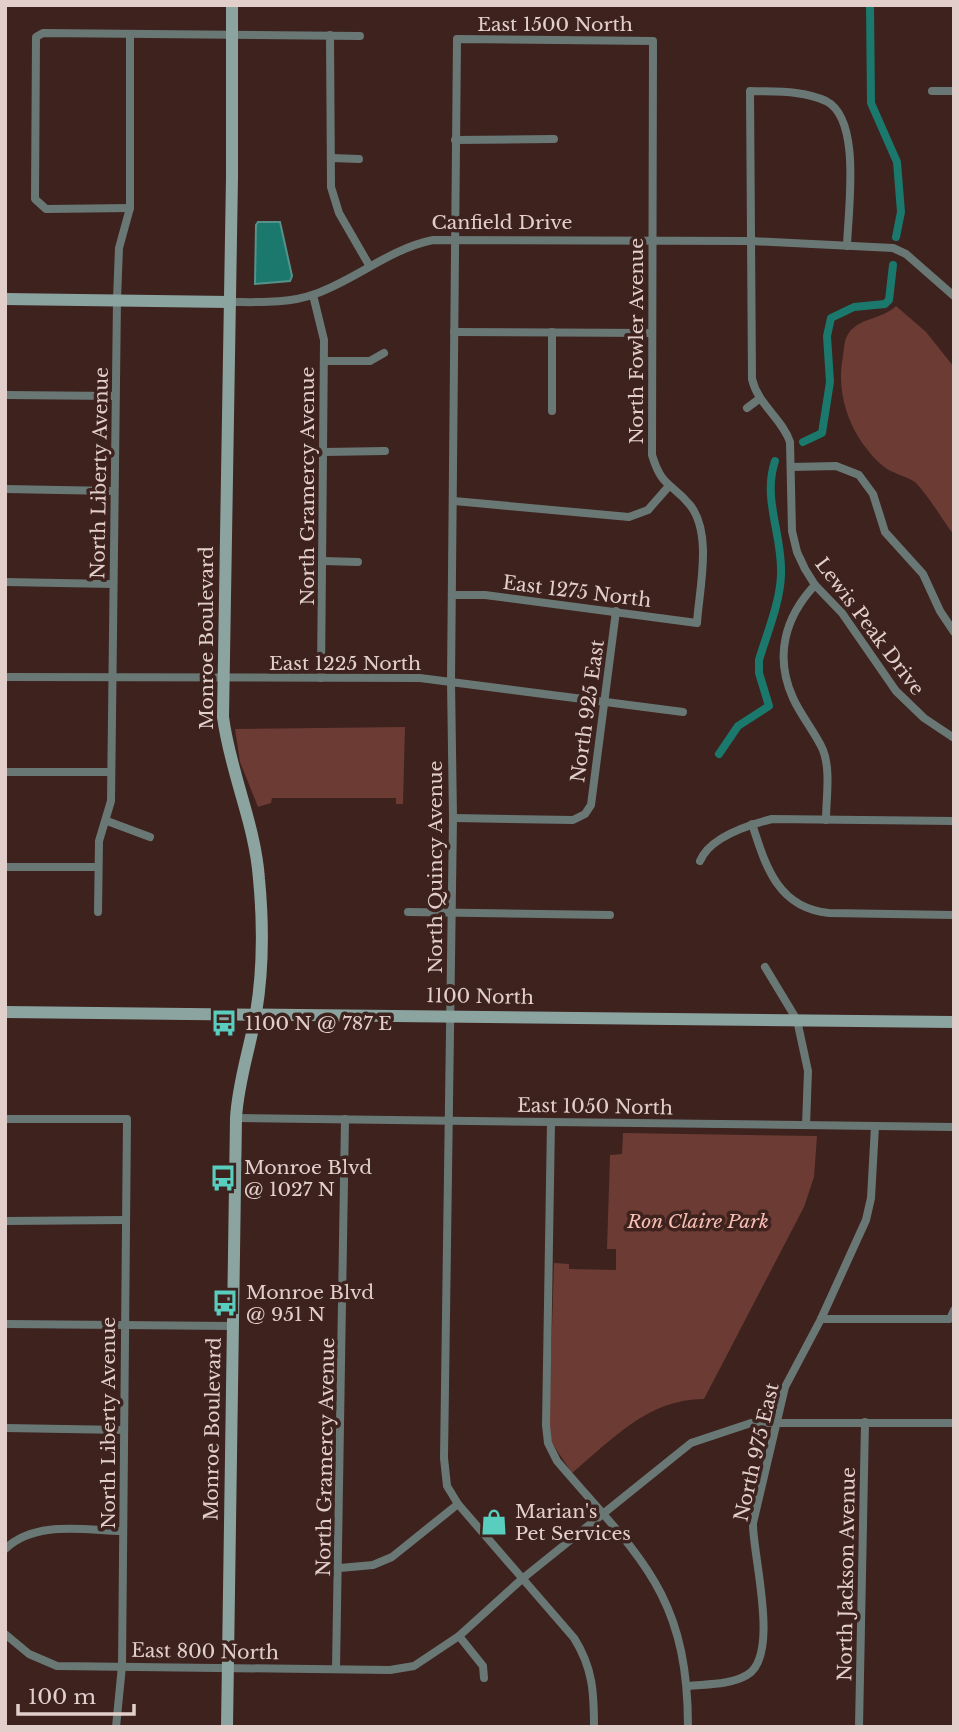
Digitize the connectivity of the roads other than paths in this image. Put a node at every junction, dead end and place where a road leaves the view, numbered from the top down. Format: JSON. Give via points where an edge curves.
{"nodes":[{"id":1,"x":232,"y":5,"type":"edge"},
{"id":2,"x":130,"y":34,"type":"junction"},
{"id":3,"x":232,"y":34,"type":"junction"},
{"id":4,"x":330,"y":35,"type":"junction"},
{"id":5,"x":360,"y":36,"type":"dead end"},
{"id":6,"x":457,"y":39,"type":"joint"},
{"id":7,"x":653,"y":41,"type":"joint"},
{"id":8,"x":932,"y":91,"type":"dead end"},
{"id":9,"x":954,"y":91,"type":"edge"},
{"id":10,"x":554,"y":139,"type":"dead end"},
{"id":11,"x":455,"y":140,"type":"junction"},
{"id":12,"x":331,"y":158,"type":"junction"},
{"id":13,"x":359,"y":159,"type":"dead end"},
{"id":14,"x":130,"y":208,"type":"junction"},
{"id":15,"x":454,"y":240,"type":"junction"},
{"id":16,"x":651,"y":241,"type":"junction"},
{"id":17,"x":751,"y":242,"type":"junction"},
{"id":18,"x":847,"y":246,"type":"junction"},
{"id":19,"x":369,"y":265,"type":"junction"},
{"id":20,"x":313,"y":295,"type":"junction"},
{"id":21,"x":954,"y":296,"type":"edge"},
{"id":22,"x":5,"y":299,"type":"edge"},
{"id":23,"x":117,"y":299,"type":"junction"},
{"id":24,"x":229,"y":302,"type":"junction"},
{"id":25,"x":454,"y":332,"type":"junction"},
{"id":26,"x":552,"y":332,"type":"junction"},
{"id":27,"x":651,"y":333,"type":"junction"},
{"id":28,"x":384,"y":353,"type":"dead end"},
{"id":29,"x":324,"y":361,"type":"junction"},
{"id":30,"x":5,"y":395,"type":"edge"},
{"id":31,"x":115,"y":396,"type":"junction"},
{"id":32,"x":759,"y":399,"type":"junction"},
{"id":33,"x":747,"y":408,"type":"dead end"},
{"id":34,"x":552,"y":411,"type":"dead end"},
{"id":35,"x":385,"y":451,"type":"dead end"},
{"id":36,"x":324,"y":452,"type":"junction"},
{"id":37,"x":791,"y":467,"type":"junction"},
{"id":38,"x":668,"y":486,"type":"junction"},
{"id":39,"x":5,"y":489,"type":"edge"},
{"id":40,"x":114,"y":491,"type":"junction"},
{"id":41,"x":454,"y":501,"type":"junction"},
{"id":42,"x":323,"y":561,"type":"junction"},
{"id":43,"x":358,"y":562,"type":"dead end"},
{"id":44,"x":5,"y":582,"type":"edge"},
{"id":45,"x":113,"y":584,"type":"junction"},
{"id":46,"x":815,"y":584,"type":"junction"},
{"id":47,"x":453,"y":595,"type":"junction"},
{"id":48,"x":616,"y":611,"type":"junction"},
{"id":49,"x":697,"y":623,"type":"joint"},
{"id":50,"x":954,"y":632,"type":"edge"},
{"id":51,"x":5,"y":677,"type":"edge"},
{"id":52,"x":321,"y":678,"type":"junction"},
{"id":53,"x":111,"y":679,"type":"junction"},
{"id":54,"x":222,"y":679,"type":"junction"},
{"id":55,"x":451,"y":681,"type":"junction"},
{"id":56,"x":605,"y":700,"type":"junction"},
{"id":57,"x":683,"y":712,"type":"dead end"},
{"id":58,"x":954,"y":738,"type":"edge"},
{"id":59,"x":5,"y":772,"type":"edge"},
{"id":60,"x":110,"y":772,"type":"junction"},
{"id":61,"x":453,"y":818,"type":"junction"},
{"id":62,"x":826,"y":820,"type":"junction"},
{"id":63,"x":107,"y":821,"type":"junction"},
{"id":64,"x":954,"y":821,"type":"edge"},
{"id":65,"x":752,"y":824,"type":"junction"},
{"id":66,"x":150,"y":837,"type":"dead end"},
{"id":67,"x":700,"y":862,"type":"dead end"},
{"id":68,"x":5,"y":867,"type":"edge"},
{"id":69,"x":98,"y":867,"type":"junction"},
{"id":70,"x":98,"y":912,"type":"dead end"},
{"id":71,"x":408,"y":912,"type":"dead end"},
{"id":72,"x":450,"y":914,"type":"junction"},
{"id":73,"x":610,"y":915,"type":"dead end"},
{"id":74,"x":954,"y":915,"type":"edge"},
{"id":75,"x":765,"y":967,"type":"dead end"},
{"id":76,"x":5,"y":1012,"type":"edge"},
{"id":77,"x":256,"y":1012,"type":"junction"},
{"id":78,"x":450,"y":1015,"type":"junction"},
{"id":79,"x":797,"y":1020,"type":"junction"},
{"id":80,"x":954,"y":1022,"type":"edge"},
{"id":81,"x":236,"y":1118,"type":"junction"},
{"id":82,"x":5,"y":1119,"type":"edge"},
{"id":83,"x":345,"y":1119,"type":"junction"},
{"id":84,"x":449,"y":1120,"type":"junction"},
{"id":85,"x":551,"y":1122,"type":"junction"},
{"id":86,"x":806,"y":1125,"type":"junction"},
{"id":87,"x":875,"y":1126,"type":"junction"},
{"id":88,"x":954,"y":1127,"type":"edge"},
{"id":89,"x":125,"y":1220,"type":"junction"},
{"id":90,"x":5,"y":1221,"type":"edge"},
{"id":91,"x":952,"y":1315,"type":"edge"},
{"id":92,"x":821,"y":1319,"type":"junction"},
{"id":93,"x":5,"y":1324,"type":"edge"},
{"id":94,"x":124,"y":1324,"type":"junction"},
{"id":95,"x":233,"y":1326,"type":"junction"},
{"id":96,"x":776,"y":1421,"type":"junction"},
{"id":97,"x":865,"y":1422,"type":"junction"},
{"id":98,"x":954,"y":1423,"type":"edge"},
{"id":99,"x":5,"y":1428,"type":"edge"},
{"id":100,"x":124,"y":1430,"type":"junction"},
{"id":101,"x":458,"y":1504,"type":"junction"},
{"id":102,"x":602,"y":1513,"type":"junction"},
{"id":103,"x":122,"y":1531,"type":"junction"},
{"id":104,"x":5,"y":1549,"type":"edge"},
{"id":105,"x":340,"y":1568,"type":"junction"},
{"id":106,"x":522,"y":1579,"type":"junction"},
{"id":107,"x":5,"y":1634,"type":"edge"},
{"id":108,"x":459,"y":1636,"type":"junction"},
{"id":109,"x":122,"y":1666,"type":"junction"},
{"id":110,"x":227,"y":1666,"type":"junction"},
{"id":111,"x":336,"y":1669,"type":"junction"},
{"id":112,"x":484,"y":1678,"type":"dead end"},
{"id":113,"x":688,"y":1686,"type":"junction"},
{"id":114,"x":116,"y":1727,"type":"edge"},
{"id":115,"x":227,"y":1727,"type":"edge"},
{"id":116,"x":594,"y":1727,"type":"edge"},
{"id":117,"x":688,"y":1727,"type":"edge"},
{"id":118,"x":859,"y":1727,"type":"edge"}],
"edges":[{"from":1,"to":3,"type":"street","name":"Monroe Boulevard"},
{"from":2,"to":3,"type":"street"},
{"from":2,"to":14,"type":"street","name":"North Liberty Avenue"},
{"from":2,"to":14,"type":"street","via":[[43,33],[36,37],[35,199],[46,209]]},
{"from":3,"to":4,"type":"street"},
{"from":3,"to":24,"type":"street","name":"Monroe Boulevard"},
{"from":4,"to":5,"type":"street"},
{"from":4,"to":12,"type":"street"},
{"from":6,"to":7,"type":"street","name":"East 1500 North"},
{"from":6,"to":11,"type":"street","name":"North Quincy Avenue"},
{"from":7,"to":16,"type":"street","name":"North Fowler Avenue"},
{"from":8,"to":9,"type":"street"},
{"from":10,"to":11,"type":"street"},
{"from":11,"to":15,"type":"street","name":"North Quincy Avenue"},
{"from":12,"to":13,"type":"street"},
{"from":12,"to":19,"type":"street","via":[[331,187],[339,213]]},
{"from":14,"to":23,"type":"street","name":"North Liberty Avenue","via":[[119,248]]},
{"from":15,"to":16,"type":"street","name":"Canfield Drive"},
{"from":15,"to":19,"type":"street","name":"Canfield Drive","via":[[412,244]]},
{"from":15,"to":25,"type":"street","name":"North Quincy Avenue"},
{"from":16,"to":17,"type":"street","name":"Canfield Drive"},
{"from":16,"to":27,"type":"street","name":"North Fowler Avenue"},
{"from":17,"to":18,"type":"street","name":"Canfield Drive"},
{"from":17,"to":18,"type":"street","name":"Lewis Peak Drive","via":[[750,91],[800,92],[839,112],[849,136]]},
{"from":17,"to":32,"type":"street","name":"Lewis Peak Drive","via":[[752,379]]},
{"from":18,"to":21,"type":"street","name":"Canfield Drive","via":[[893,248],[906,254]]},
{"from":19,"to":20,"type":"street","name":"Canfield Drive"},
{"from":20,"to":24,"type":"street","name":"Canfield Drive","via":[[276,302]]},
{"from":20,"to":29,"type":"street","name":"North Gramercy Avenue","via":[[321,317]]},
{"from":22,"to":23,"type":"street","name":"Canfield Drive"},
{"from":23,"to":24,"type":"street","name":"Canfield Drive"},
{"from":23,"to":31,"type":"street","name":"North Liberty Avenue"},
{"from":24,"to":54,"type":"street","name":"Monroe Boulevard"},
{"from":25,"to":26,"type":"street"},
{"from":25,"to":41,"type":"street","name":"North Quincy Avenue"},
{"from":26,"to":27,"type":"street"},
{"from":26,"to":34,"type":"street"},
{"from":27,"to":38,"type":"street","name":"North Fowler Avenue","via":[[652,455],[659,478]]},
{"from":28,"to":29,"type":"street","via":[[370,360]]},
{"from":29,"to":36,"type":"street","name":"North Gramercy Avenue"},
{"from":30,"to":31,"type":"street"},
{"from":31,"to":40,"type":"street","name":"North Liberty Avenue"},
{"from":32,"to":33,"type":"street"},
{"from":32,"to":37,"type":"street","name":"Lewis Peak Drive","via":[[786,430]]},
{"from":35,"to":36,"type":"street"},
{"from":36,"to":42,"type":"street","name":"North Gramercy Avenue"},
{"from":37,"to":46,"type":"street","name":"Lewis Peak Drive","via":[[794,541]]},
{"from":37,"to":50,"type":"street","via":[[836,466],[859,475],[873,494],[885,532],[923,574]]},
{"from":38,"to":41,"type":"street","via":[[648,510],[629,517]]},
{"from":38,"to":49,"type":"street","name":"North Fowler Avenue","via":[[691,506],[699,522]]},
{"from":39,"to":40,"type":"street"},
{"from":40,"to":45,"type":"street","name":"North Liberty Avenue"},
{"from":41,"to":47,"type":"street","name":"North Quincy Avenue"},
{"from":42,"to":43,"type":"street"},
{"from":42,"to":52,"type":"street","name":"North Gramercy Avenue"},
{"from":44,"to":45,"type":"street"},
{"from":45,"to":53,"type":"street","name":"North Liberty Avenue"},
{"from":46,"to":58,"type":"street","name":"Lewis Peak Drive","via":[[842,612],[896,691]]},
{"from":46,"to":62,"type":"street","via":[[795,606],[784,660],[793,699],[823,751]]},
{"from":47,"to":48,"type":"street","name":"East 1275 North"},
{"from":47,"to":55,"type":"street","name":"North Quincy Avenue"},
{"from":48,"to":49,"type":"street","name":"East 1275 North"},
{"from":48,"to":56,"type":"street","name":"North 925 East"},
{"from":51,"to":53,"type":"street","name":"East 1225 North"},
{"from":52,"to":54,"type":"street","name":"East 1225 North"},
{"from":52,"to":55,"type":"street","name":"East 1225 North"},
{"from":53,"to":54,"type":"street","name":"East 1225 North"},
{"from":53,"to":60,"type":"street","name":"North Liberty Avenue"},
{"from":54,"to":77,"type":"street","name":"Monroe Boulevard","via":[[226,743],[253,835],[260,881]]},
{"from":55,"to":56,"type":"street","name":"East 1225 North"},
{"from":55,"to":61,"type":"street","name":"North Quincy Avenue"},
{"from":56,"to":57,"type":"street","name":"East 1225 North"},
{"from":56,"to":61,"type":"street","name":"North 925 East","via":[[591,806],[586,814],[573,820]]},
{"from":59,"to":60,"type":"street"},
{"from":60,"to":63,"type":"street","name":"North Liberty Avenue"},
{"from":61,"to":72,"type":"street","name":"North Quincy Avenue"},
{"from":62,"to":64,"type":"street"},
{"from":62,"to":65,"type":"street"},
{"from":63,"to":66,"type":"street"},
{"from":63,"to":69,"type":"street","name":"North Liberty Avenue","via":[[99,841]]},
{"from":65,"to":67,"type":"street","via":[[705,850]]},
{"from":65,"to":74,"type":"street","via":[[773,882],[798,905],[829,913]]},
{"from":68,"to":69,"type":"street"},
{"from":69,"to":70,"type":"street","name":"North Liberty Avenue"},
{"from":71,"to":72,"type":"street"},
{"from":72,"to":73,"type":"street"},
{"from":72,"to":78,"type":"street","name":"North Quincy Avenue"},
{"from":75,"to":79,"type":"street"},
{"from":76,"to":77,"type":"street","name":"1100 North"},
{"from":77,"to":78,"type":"street","name":"1100 North"},
{"from":77,"to":81,"type":"street","name":"Monroe Boulevard"},
{"from":78,"to":79,"type":"street","name":"1100 North"},
{"from":78,"to":84,"type":"street","name":"North Quincy Avenue"},
{"from":79,"to":80,"type":"street","name":"1100 North"},
{"from":79,"to":86,"type":"street","via":[[808,1070]]},
{"from":81,"to":83,"type":"street","name":"East 1050 North"},
{"from":81,"to":95,"type":"street","name":"Monroe Boulevard"},
{"from":82,"to":89,"type":"street","name":"North Liberty Avenue","via":[[127,1119]]},
{"from":83,"to":84,"type":"street","name":"East 1050 North"},
{"from":83,"to":105,"type":"street","name":"North Gramercy Avenue"},
{"from":84,"to":85,"type":"street","name":"East 1050 North"},
{"from":84,"to":101,"type":"street","name":"North Quincy Avenue","via":[[443,1458],[447,1486]]},
{"from":85,"to":86,"type":"street","name":"East 1050 North"},
{"from":85,"to":102,"type":"street","via":[[548,1443],[557,1461]]},
{"from":86,"to":87,"type":"street","name":"East 1050 North"},
{"from":87,"to":88,"type":"street","name":"East 1050 North"},
{"from":87,"to":92,"type":"street","name":"North 975 East","via":[[866,1220]]},
{"from":89,"to":90,"type":"street"},
{"from":89,"to":94,"type":"street","name":"North Liberty Avenue"},
{"from":91,"to":92,"type":"street"},
{"from":92,"to":96,"type":"street","name":"North 975 East","via":[[785,1387]]},
{"from":93,"to":94,"type":"street"},
{"from":94,"to":95,"type":"street"},
{"from":94,"to":100,"type":"street","name":"North Liberty Avenue"},
{"from":95,"to":110,"type":"street","name":"Monroe Boulevard"},
{"from":96,"to":97,"type":"street"},
{"from":96,"to":102,"type":"street","via":[[719,1431],[673,1456]]},
{"from":96,"to":113,"type":"street","name":"North 975 East","via":[[753,1522],[752,1543],[763,1590],[763,1640],[750,1674],[722,1683]]},
{"from":97,"to":98,"type":"street"},
{"from":97,"to":118,"type":"street","name":"North Jackson Avenue"},
{"from":99,"to":100,"type":"street"},
{"from":100,"to":103,"type":"street","name":"North Liberty Avenue"},
{"from":101,"to":105,"type":"street","via":[[392,1557],[373,1565]]},
{"from":101,"to":106,"type":"street","name":"North Quincy Avenue"},
{"from":102,"to":106,"type":"street"},
{"from":102,"to":113,"type":"street","via":[[661,1589],[678,1633]]},
{"from":103,"to":104,"type":"street","via":[[45,1530],[24,1535]]},
{"from":103,"to":109,"type":"street","name":"North Liberty Avenue"},
{"from":105,"to":111,"type":"street","name":"North Gramercy Avenue"},
{"from":106,"to":108,"type":"street"},
{"from":106,"to":116,"type":"street","name":"North Quincy Avenue","via":[[585,1656],[594,1690]]},
{"from":107,"to":109,"type":"street","name":"East 800 North","via":[[29,1654],[57,1666]]},
{"from":108,"to":111,"type":"street","name":"East 800 North","via":[[414,1666]]},
{"from":108,"to":112,"type":"street","via":[[483,1666]]},
{"from":109,"to":110,"type":"street","name":"East 800 North"},
{"from":109,"to":114,"type":"street","name":"North Liberty Avenue"},
{"from":110,"to":111,"type":"street","name":"East 800 North"},
{"from":110,"to":115,"type":"street","name":"Monroe Boulevard"},
{"from":113,"to":117,"type":"street"}]}
